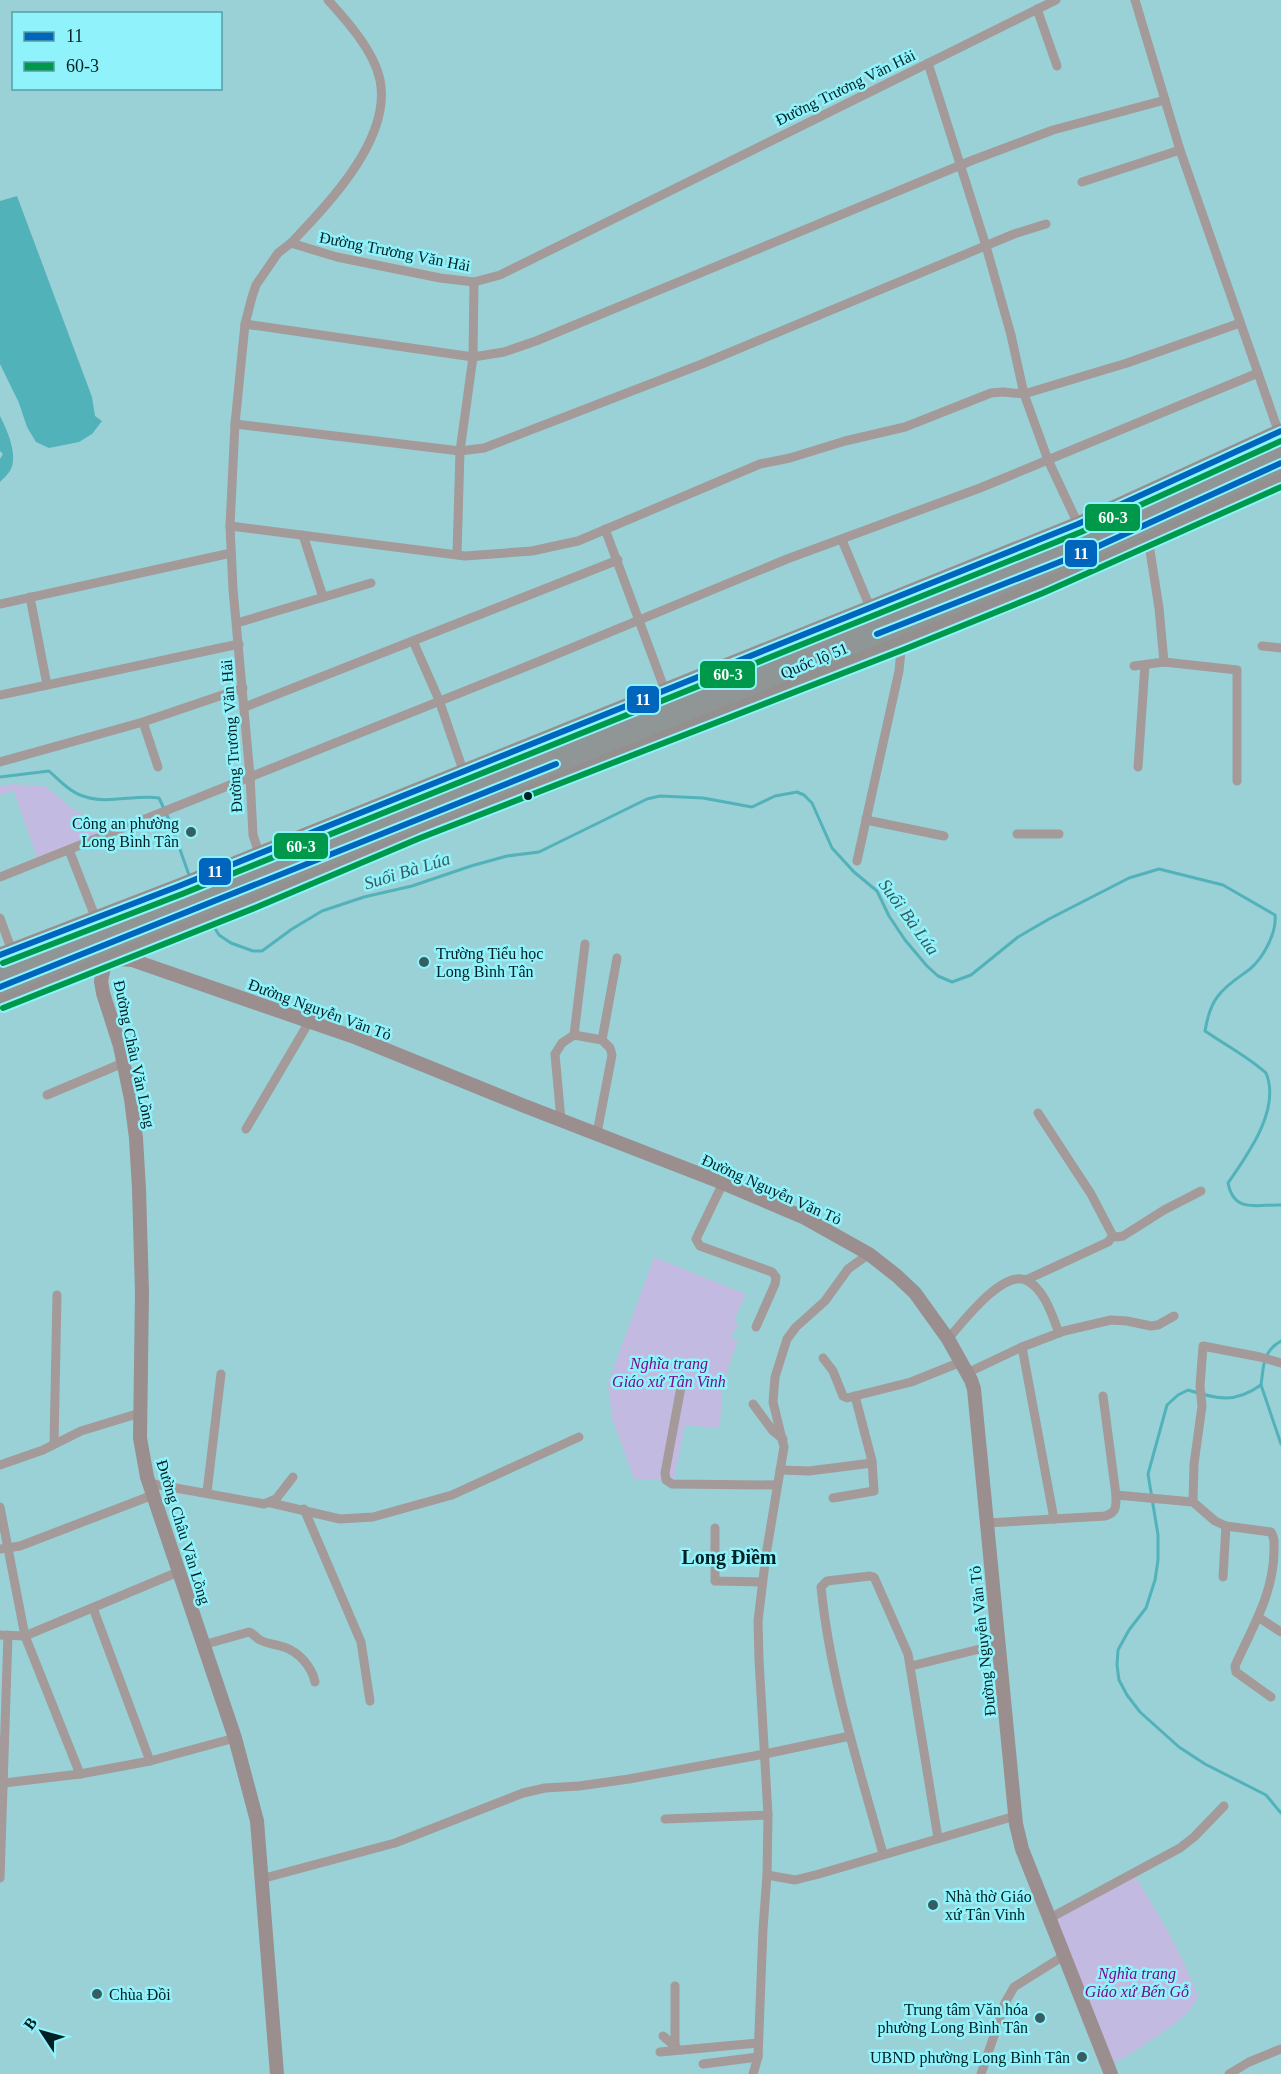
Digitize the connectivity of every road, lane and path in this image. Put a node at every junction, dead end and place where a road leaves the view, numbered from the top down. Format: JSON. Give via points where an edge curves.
{"nodes":[{"id":1,"x":328,"y":0,"type":"edge"},
{"id":2,"x":1056,"y":0,"type":"edge"},
{"id":3,"x":1135,"y":0,"type":"edge"},
{"id":4,"x":1037,"y":9,"type":"junction"},
{"id":5,"x":928,"y":63,"type":"junction"},
{"id":6,"x":1057,"y":66,"type":"dead end"},
{"id":7,"x":1164,"y":100,"type":"junction"},
{"id":8,"x":1180,"y":150,"type":"junction"},
{"id":9,"x":962,"y":165,"type":"junction"},
{"id":10,"x":1082,"y":182,"type":"dead end"},
{"id":11,"x":1046,"y":224,"type":"dead end"},
{"id":12,"x":291,"y":243,"type":"junction"},
{"id":13,"x":986,"y":246,"type":"junction"},
{"id":14,"x":474,"y":282,"type":"junction"},
{"id":15,"x":1240,"y":323,"type":"junction"},
{"id":16,"x":245,"y":324,"type":"junction"},
{"id":17,"x":472,"y":357,"type":"junction"},
{"id":18,"x":1258,"y":373,"type":"junction"},
{"id":19,"x":1024,"y":394,"type":"junction"},
{"id":20,"x":235,"y":424,"type":"junction"},
{"id":21,"x":1280,"y":436,"type":"edge"},
{"id":22,"x":460,"y":451,"type":"junction"},
{"id":23,"x":1048,"y":460,"type":"junction"},
{"id":24,"x":1281,"y":464,"type":"edge"},
{"id":25,"x":1281,"y":477,"type":"edge"},
{"id":26,"x":230,"y":526,"type":"junction"},
{"id":27,"x":606,"y":529,"type":"junction"},
{"id":28,"x":303,"y":535,"type":"junction"},
{"id":29,"x":1148,"y":538,"type":"junction"},
{"id":30,"x":842,"y":540,"type":"junction"},
{"id":31,"x":1086,"y":543,"type":"junction"},
{"id":32,"x":231,"y":553,"type":"junction"},
{"id":33,"x":456,"y":554,"type":"junction"},
{"id":34,"x":618,"y":560,"type":"junction"},
{"id":35,"x":371,"y":583,"type":"dead end"},
{"id":36,"x":30,"y":597,"type":"junction"},
{"id":37,"x":323,"y":597,"type":"junction"},
{"id":38,"x":0,"y":604,"type":"edge"},
{"id":39,"x":873,"y":613,"type":"junction"},
{"id":40,"x":640,"y":619,"type":"junction"},
{"id":41,"x":237,"y":623,"type":"junction"},
{"id":42,"x":900,"y":633,"type":"junction"},
{"id":43,"x":413,"y":641,"type":"junction"},
{"id":44,"x":238,"y":644,"type":"junction"},
{"id":45,"x":1262,"y":646,"type":"dead end"},
{"id":46,"x":1281,"y":648,"type":"edge"},
{"id":47,"x":1164,"y":663,"type":"junction"},
{"id":48,"x":1134,"y":666,"type":"dead end"},
{"id":49,"x":1145,"y":666,"type":"junction"},
{"id":50,"x":47,"y":685,"type":"junction"},
{"id":51,"x":243,"y":688,"type":"junction"},
{"id":52,"x":0,"y":694,"type":"edge"},
{"id":53,"x":667,"y":695,"type":"junction"},
{"id":54,"x":438,"y":700,"type":"junction"},
{"id":55,"x":245,"y":707,"type":"junction"},
{"id":56,"x":143,"y":722,"type":"junction"},
{"id":57,"x":0,"y":762,"type":"edge"},
{"id":58,"x":158,"y":767,"type":"dead end"},
{"id":59,"x":1138,"y":767,"type":"dead end"},
{"id":60,"x":250,"y":776,"type":"junction"},
{"id":61,"x":465,"y":777,"type":"junction"},
{"id":62,"x":1237,"y":781,"type":"dead end"},
{"id":63,"x":866,"y":818,"type":"junction"},
{"id":64,"x":1017,"y":834,"type":"dead end"},
{"id":65,"x":1059,"y":834,"type":"dead end"},
{"id":66,"x":944,"y":836,"type":"dead end"},
{"id":67,"x":69,"y":850,"type":"junction"},
{"id":68,"x":857,"y":861,"type":"dead end"},
{"id":69,"x":267,"y":872,"type":"junction"},
{"id":70,"x":0,"y":877,"type":"edge"},
{"id":71,"x":208,"y":896,"type":"junction"},
{"id":72,"x":187,"y":905,"type":"junction"},
{"id":73,"x":0,"y":918,"type":"edge"},
{"id":74,"x":98,"y":935,"type":"junction"},
{"id":75,"x":585,"y":944,"type":"dead end"},
{"id":76,"x":6,"y":953,"type":"edge"},
{"id":77,"x":617,"y":958,"type":"dead end"},
{"id":78,"x":0,"y":972,"type":"edge"},
{"id":79,"x":0,"y":987,"type":"edge"},
{"id":80,"x":0,"y":1000,"type":"edge"},
{"id":81,"x":309,"y":1022,"type":"junction"},
{"id":82,"x":574,"y":1035,"type":"junction"},
{"id":83,"x":603,"y":1040,"type":"junction"},
{"id":84,"x":123,"y":1062,"type":"junction"},
{"id":85,"x":47,"y":1095,"type":"dead end"},
{"id":86,"x":1038,"y":1113,"type":"dead end"},
{"id":87,"x":561,"y":1120,"type":"junction"},
{"id":88,"x":246,"y":1129,"type":"dead end"},
{"id":89,"x":597,"y":1133,"type":"junction"},
{"id":90,"x":723,"y":1183,"type":"junction"},
{"id":91,"x":1201,"y":1191,"type":"dead end"},
{"id":92,"x":1113,"y":1236,"type":"junction"},
{"id":93,"x":869,"y":1254,"type":"junction"},
{"id":94,"x":1026,"y":1280,"type":"junction"},
{"id":95,"x":57,"y":1294,"type":"dead end"},
{"id":96,"x":1174,"y":1316,"type":"dead end"},
{"id":97,"x":756,"y":1327,"type":"dead end"},
{"id":98,"x":1059,"y":1333,"type":"junction"},
{"id":99,"x":948,"y":1339,"type":"junction"},
{"id":100,"x":1022,"y":1347,"type":"junction"},
{"id":101,"x":823,"y":1358,"type":"dead end"},
{"id":102,"x":1281,"y":1363,"type":"edge"},
{"id":103,"x":964,"y":1368,"type":"junction"},
{"id":104,"x":221,"y":1374,"type":"dead end"},
{"id":105,"x":681,"y":1387,"type":"dead end"},
{"id":106,"x":855,"y":1396,"type":"junction"},
{"id":107,"x":1103,"y":1396,"type":"dead end"},
{"id":108,"x":753,"y":1404,"type":"dead end"},
{"id":109,"x":140,"y":1413,"type":"junction"},
{"id":110,"x":579,"y":1437,"type":"dead end"},
{"id":111,"x":783,"y":1439,"type":"junction"},
{"id":112,"x":54,"y":1444,"type":"junction"},
{"id":113,"x":872,"y":1463,"type":"junction"},
{"id":114,"x":0,"y":1465,"type":"edge"},
{"id":115,"x":780,"y":1470,"type":"junction"},
{"id":116,"x":293,"y":1477,"type":"dead end"},
{"id":117,"x":777,"y":1485,"type":"junction"},
{"id":118,"x":151,"y":1489,"type":"junction"},
{"id":119,"x":207,"y":1492,"type":"junction"},
{"id":120,"x":1116,"y":1495,"type":"junction"},
{"id":121,"x":833,"y":1498,"type":"dead end"},
{"id":122,"x":1193,"y":1502,"type":"junction"},
{"id":123,"x":271,"y":1503,"type":"junction"},
{"id":124,"x":0,"y":1507,"type":"edge"},
{"id":125,"x":304,"y":1509,"type":"junction"},
{"id":126,"x":1053,"y":1519,"type":"junction"},
{"id":127,"x":987,"y":1523,"type":"junction"},
{"id":128,"x":1226,"y":1526,"type":"junction"},
{"id":129,"x":715,"y":1528,"type":"dead end"},
{"id":130,"x":4,"y":1548,"type":"edge"},
{"id":131,"x":1278,"y":1561,"type":"edge"},
{"id":132,"x":178,"y":1572,"type":"junction"},
{"id":133,"x":1223,"y":1577,"type":"dead end"},
{"id":134,"x":762,"y":1582,"type":"junction"},
{"id":135,"x":93,"y":1608,"type":"junction"},
{"id":136,"x":1258,"y":1617,"type":"junction"},
{"id":137,"x":1281,"y":1632,"type":"edge"},
{"id":138,"x":4,"y":1635,"type":"edge"},
{"id":139,"x":25,"y":1636,"type":"junction"},
{"id":140,"x":1000,"y":1644,"type":"junction"},
{"id":141,"x":203,"y":1645,"type":"junction"},
{"id":142,"x":911,"y":1666,"type":"junction"},
{"id":143,"x":315,"y":1682,"type":"dead end"},
{"id":144,"x":1271,"y":1697,"type":"dead end"},
{"id":145,"x":370,"y":1701,"type":"dead end"},
{"id":146,"x":850,"y":1736,"type":"junction"},
{"id":147,"x":235,"y":1738,"type":"junction"},
{"id":148,"x":765,"y":1754,"type":"junction"},
{"id":149,"x":150,"y":1761,"type":"junction"},
{"id":150,"x":80,"y":1774,"type":"junction"},
{"id":151,"x":4,"y":1783,"type":"junction"},
{"id":152,"x":1224,"y":1806,"type":"dead end"},
{"id":153,"x":768,"y":1815,"type":"junction"},
{"id":154,"x":1015,"y":1816,"type":"junction"},
{"id":155,"x":665,"y":1819,"type":"dead end"},
{"id":156,"x":938,"y":1838,"type":"junction"},
{"id":157,"x":883,"y":1854,"type":"junction"},
{"id":158,"x":767,"y":1875,"type":"junction"},
{"id":159,"x":0,"y":1878,"type":"edge"},
{"id":160,"x":261,"y":1880,"type":"junction"},
{"id":161,"x":1050,"y":1918,"type":"junction"},
{"id":162,"x":1065,"y":1955,"type":"junction"},
{"id":163,"x":675,"y":1986,"type":"dead end"},
{"id":164,"x":663,"y":2036,"type":"dead end"},
{"id":165,"x":758,"y":2043,"type":"junction"},
{"id":166,"x":677,"y":2048,"type":"junction"},
{"id":167,"x":1281,"y":2049,"type":"edge"},
{"id":168,"x":660,"y":2052,"type":"dead end"},
{"id":169,"x":758,"y":2057,"type":"junction"},
{"id":170,"x":703,"y":2064,"type":"dead end"},
{"id":171,"x":1235,"y":2073,"type":"edge"},
{"id":172,"x":277,"y":2074,"type":"edge"},
{"id":173,"x":753,"y":2074,"type":"edge"},
{"id":174,"x":981,"y":2074,"type":"edge"},
{"id":175,"x":1111,"y":2074,"type":"edge"}],
"edges":[{"from":1,"to":12,"type":"street","via":[[352,27],[374,64],[380,79],[380,111],[358,164]]},
{"from":2,"to":4,"type":"street","name":"Đường Trương Văn Hải"},
{"from":3,"to":7,"type":"street"},
{"from":4,"to":5,"type":"street","name":"Đường Trương Văn Hải"},
{"from":4,"to":6,"type":"street"},
{"from":5,"to":9,"type":"street"},
{"from":5,"to":14,"type":"street","name":"Đường Trương Văn Hải","via":[[500,275]]},
{"from":7,"to":8,"type":"street"},
{"from":7,"to":9,"type":"street","via":[[1053,130]]},
{"from":8,"to":10,"type":"street"},
{"from":8,"to":15,"type":"street"},
{"from":9,"to":13,"type":"street"},
{"from":9,"to":17,"type":"street","via":[[536,341]]},
{"from":11,"to":13,"type":"street"},
{"from":12,"to":14,"type":"street","name":"Đường Trương Văn Hải","via":[[374,265]]},
{"from":12,"to":16,"type":"street","name":"Đường Trương Văn Hải","via":[[278,253],[256,285]]},
{"from":13,"to":19,"type":"street"},
{"from":13,"to":22,"type":"street","via":[[702,364],[493,445]]},
{"from":14,"to":17,"type":"street"},
{"from":15,"to":18,"type":"street"},
{"from":15,"to":19,"type":"street"},
{"from":16,"to":17,"type":"street"},
{"from":16,"to":20,"type":"street","name":"Đường Trương Văn Hải"},
{"from":17,"to":22,"type":"street"},
{"from":18,"to":21,"type":"street"},
{"from":18,"to":23,"type":"street"},
{"from":19,"to":23,"type":"street"},
{"from":19,"to":27,"type":"street","via":[[991,393],[905,428],[760,464]]},
{"from":20,"to":22,"type":"street"},
{"from":20,"to":26,"type":"street","name":"Đường Trương Văn Hải"},
{"from":21,"to":31,"type":"highway","name":"Quốc lộ 51"},
{"from":22,"to":33,"type":"street"},
{"from":23,"to":30,"type":"street"},
{"from":23,"to":31,"type":"street"},
{"from":24,"to":31,"type":"highway","name":"Quốc lộ 51"},
{"from":25,"to":29,"type":"main road","name":"Quốc lộ 51"},
{"from":26,"to":28,"type":"street"},
{"from":26,"to":32,"type":"street","name":"Đường Trương Văn Hải"},
{"from":27,"to":33,"type":"street","via":[[543,550]]},
{"from":27,"to":34,"type":"street"},
{"from":28,"to":33,"type":"street"},
{"from":28,"to":37,"type":"street"},
{"from":29,"to":31,"type":"main road","name":"Quốc lộ 51"},
{"from":29,"to":47,"type":"street"},
{"from":30,"to":39,"type":"street"},
{"from":30,"to":40,"type":"street"},
{"from":31,"to":39,"type":"highway","name":"Quốc lộ 51"},
{"from":31,"to":42,"type":"highway","name":"Quốc lộ 51"},
{"from":32,"to":36,"type":"street"},
{"from":32,"to":41,"type":"street","name":"Đường Trương Văn Hải"},
{"from":34,"to":40,"type":"street"},
{"from":34,"to":43,"type":"street"},
{"from":35,"to":37,"type":"street"},
{"from":36,"to":38,"type":"street"},
{"from":36,"to":50,"type":"street"},
{"from":37,"to":41,"type":"street"},
{"from":39,"to":53,"type":"highway","name":"Quốc lộ 51"},
{"from":40,"to":53,"type":"street"},
{"from":40,"to":54,"type":"street"},
{"from":41,"to":44,"type":"street","name":"Đường Trương Văn Hải"},
{"from":42,"to":63,"type":"street","via":[[899,671]]},
{"from":42,"to":69,"type":"highway","name":"Quốc lộ 51","via":[[606,750]]},
{"from":43,"to":54,"type":"street"},
{"from":43,"to":55,"type":"street"},
{"from":44,"to":50,"type":"street"},
{"from":44,"to":51,"type":"street","name":"Đường Trương Văn Hải"},
{"from":45,"to":46,"type":"street"},
{"from":47,"to":49,"type":"street"},
{"from":47,"to":62,"type":"street","via":[[1237,670]]},
{"from":48,"to":49,"type":"street"},
{"from":49,"to":59,"type":"street"},
{"from":50,"to":52,"type":"street"},
{"from":51,"to":55,"type":"street","name":"Đường Trương Văn Hải"},
{"from":51,"to":56,"type":"street"},
{"from":53,"to":61,"type":"highway","name":"Quốc lộ 51"},
{"from":54,"to":60,"type":"street"},
{"from":54,"to":61,"type":"street"},
{"from":55,"to":60,"type":"street","name":"Đường Trương Văn Hải"},
{"from":56,"to":57,"type":"street"},
{"from":56,"to":58,"type":"street"},
{"from":60,"to":67,"type":"street"},
{"from":60,"to":69,"type":"street","name":"Đường Trương Văn Hải","via":[[253,835]]},
{"from":61,"to":69,"type":"highway","name":"Quốc lộ 51"},
{"from":63,"to":66,"type":"street"},
{"from":63,"to":68,"type":"street"},
{"from":64,"to":65,"type":"street"},
{"from":67,"to":70,"type":"street"},
{"from":67,"to":74,"type":"street"},
{"from":69,"to":71,"type":"highway","name":"Quốc lộ 51"},
{"from":69,"to":71,"type":"main road","name":"Quốc lộ 51"},
{"from":71,"to":72,"type":"highway"},
{"from":71,"to":72,"type":"main road"},
{"from":72,"to":74,"type":"highway"},
{"from":72,"to":74,"type":"main road"},
{"from":73,"to":76,"type":"street"},
{"from":74,"to":76,"type":"main road"},
{"from":74,"to":78,"type":"highway"},
{"from":74,"to":79,"type":"highway"},
{"from":74,"to":80,"type":"main road"},
{"from":74,"to":81,"type":"street","name":"Đường Nguyễn Văn Tỏ","via":[[132,960]]},
{"from":74,"to":84,"type":"street","name":"Đường Châu Văn Lồng","via":[[103,993]]},
{"from":75,"to":82,"type":"street"},
{"from":77,"to":83,"type":"street"},
{"from":81,"to":87,"type":"street","name":"Đường Nguyễn Văn Tỏ"},
{"from":81,"to":88,"type":"street"},
{"from":82,"to":83,"type":"street"},
{"from":82,"to":87,"type":"street","via":[[555,1054]]},
{"from":83,"to":89,"type":"street","via":[[612,1055]]},
{"from":84,"to":85,"type":"street"},
{"from":84,"to":109,"type":"street","name":"Đường Châu Văn Lồng","via":[[133,1114],[139,1189]]},
{"from":86,"to":92,"type":"street","via":[[1091,1194]]},
{"from":87,"to":89,"type":"street","name":"Đường Nguyễn Văn Tỏ"},
{"from":89,"to":90,"type":"street","name":"Đường Nguyễn Văn Tỏ"},
{"from":90,"to":93,"type":"street","name":"Đường Nguyễn Văn Tỏ","via":[[803,1217]]},
{"from":90,"to":97,"type":"street","via":[[696,1239],[700,1246],[772,1272],[776,1277]]},
{"from":91,"to":92,"type":"street","via":[[1123,1236]]},
{"from":92,"to":94,"type":"street","via":[[1108,1242]]},
{"from":93,"to":99,"type":"street","name":"Đường Nguyễn Văn Tỏ","via":[[915,1293]]},
{"from":93,"to":111,"type":"street","via":[[848,1269],[825,1301],[787,1339],[772,1402]]},
{"from":94,"to":98,"type":"street","via":[[1046,1301]]},
{"from":94,"to":99,"type":"street","via":[[1014,1278],[1004,1282]]},
{"from":95,"to":112,"type":"street"},
{"from":96,"to":98,"type":"street","via":[[1158,1325],[1111,1320]]},
{"from":98,"to":100,"type":"street"},
{"from":99,"to":103,"type":"street","name":"Đường Nguyễn Văn Tỏ"},
{"from":100,"to":103,"type":"street"},
{"from":100,"to":126,"type":"street"},
{"from":101,"to":106,"type":"street","via":[[843,1396]]},
{"from":102,"to":122,"type":"street","via":[[1203,1346]]},
{"from":103,"to":106,"type":"street"},
{"from":103,"to":127,"type":"street","name":"Đường Nguyễn Văn Tỏ","via":[[974,1389]]},
{"from":104,"to":119,"type":"street"},
{"from":105,"to":117,"type":"street","via":[[666,1479],[672,1484]]},
{"from":106,"to":113,"type":"street"},
{"from":107,"to":120,"type":"street"},
{"from":108,"to":111,"type":"street","via":[[772,1431]]},
{"from":109,"to":112,"type":"street","via":[[81,1431]]},
{"from":109,"to":118,"type":"street","name":"Đường Châu Văn Lồng","via":[[140,1438]]},
{"from":110,"to":125,"type":"street","via":[[452,1495],[373,1517],[340,1519]]},
{"from":111,"to":115,"type":"street"},
{"from":112,"to":114,"type":"street"},
{"from":113,"to":115,"type":"street","via":[[809,1471]]},
{"from":113,"to":121,"type":"street","via":[[874,1491]]},
{"from":115,"to":117,"type":"street"},
{"from":116,"to":123,"type":"street"},
{"from":117,"to":134,"type":"street"},
{"from":118,"to":119,"type":"street"},
{"from":118,"to":130,"type":"street","via":[[20,1546]]},
{"from":118,"to":132,"type":"street","name":"Đường Châu Văn Lồng"},
{"from":119,"to":123,"type":"street"},
{"from":120,"to":122,"type":"street"},
{"from":120,"to":126,"type":"street","via":[[1113,1513]]},
{"from":122,"to":128,"type":"street"},
{"from":123,"to":125,"type":"street"},
{"from":124,"to":130,"type":"street"},
{"from":125,"to":145,"type":"street","via":[[361,1642]]},
{"from":126,"to":127,"type":"street"},
{"from":127,"to":140,"type":"street","name":"Đường Nguyễn Văn Tỏ"},
{"from":128,"to":131,"type":"street","via":[[1271,1532]]},
{"from":128,"to":133,"type":"street"},
{"from":129,"to":134,"type":"street","via":[[715,1581]]},
{"from":130,"to":139,"type":"street"},
{"from":131,"to":136,"type":"street"},
{"from":132,"to":135,"type":"street"},
{"from":132,"to":141,"type":"street","name":"Đường Châu Văn Lồng"},
{"from":134,"to":148,"type":"street","via":[[759,1660]]},
{"from":135,"to":139,"type":"street"},
{"from":135,"to":149,"type":"street"},
{"from":136,"to":137,"type":"street"},
{"from":136,"to":144,"type":"street","via":[[1235,1669]]},
{"from":138,"to":139,"type":"street"},
{"from":138,"to":151,"type":"street"},
{"from":139,"to":150,"type":"street"},
{"from":140,"to":142,"type":"street"},
{"from":140,"to":154,"type":"street","name":"Đường Nguyễn Văn Tỏ"},
{"from":141,"to":143,"type":"street","via":[[249,1632],[259,1640],[294,1651],[312,1671]]},
{"from":141,"to":147,"type":"street","name":"Đường Châu Văn Lồng"},
{"from":142,"to":146,"type":"street","via":[[874,1577],[823,1584],[831,1650]]},
{"from":142,"to":156,"type":"street"},
{"from":146,"to":148,"type":"street"},
{"from":146,"to":157,"type":"street"},
{"from":147,"to":149,"type":"street"},
{"from":147,"to":160,"type":"street","name":"Đường Châu Văn Lồng","via":[[257,1821]]},
{"from":148,"to":153,"type":"street"},
{"from":148,"to":160,"type":"street","via":[[613,1782],[523,1793],[395,1843]]},
{"from":149,"to":150,"type":"street"},
{"from":150,"to":151,"type":"street"},
{"from":151,"to":159,"type":"street"},
{"from":152,"to":161,"type":"street","via":[[1180,1848]]},
{"from":153,"to":155,"type":"street"},
{"from":153,"to":158,"type":"street"},
{"from":154,"to":156,"type":"street"},
{"from":154,"to":161,"type":"street","name":"Đường Nguyễn Văn Tỏ","via":[[1022,1849]]},
{"from":156,"to":157,"type":"street"},
{"from":157,"to":158,"type":"street","via":[[795,1880]]},
{"from":158,"to":165,"type":"street"},
{"from":160,"to":172,"type":"street","name":"Đường Châu Văn Lồng"},
{"from":161,"to":162,"type":"street","name":"Đường Nguyễn Văn Tỏ"},
{"from":162,"to":174,"type":"street","via":[[1014,1987],[1005,2002]]},
{"from":162,"to":175,"type":"street","name":"Đường Nguyễn Văn Tỏ"},
{"from":163,"to":166,"type":"street"},
{"from":164,"to":166,"type":"street"},
{"from":165,"to":166,"type":"street"},
{"from":165,"to":169,"type":"street"},
{"from":166,"to":168,"type":"street"},
{"from":167,"to":171,"type":"street","via":[[1249,2062]]},
{"from":169,"to":170,"type":"street"},
{"from":169,"to":173,"type":"street"}]}
